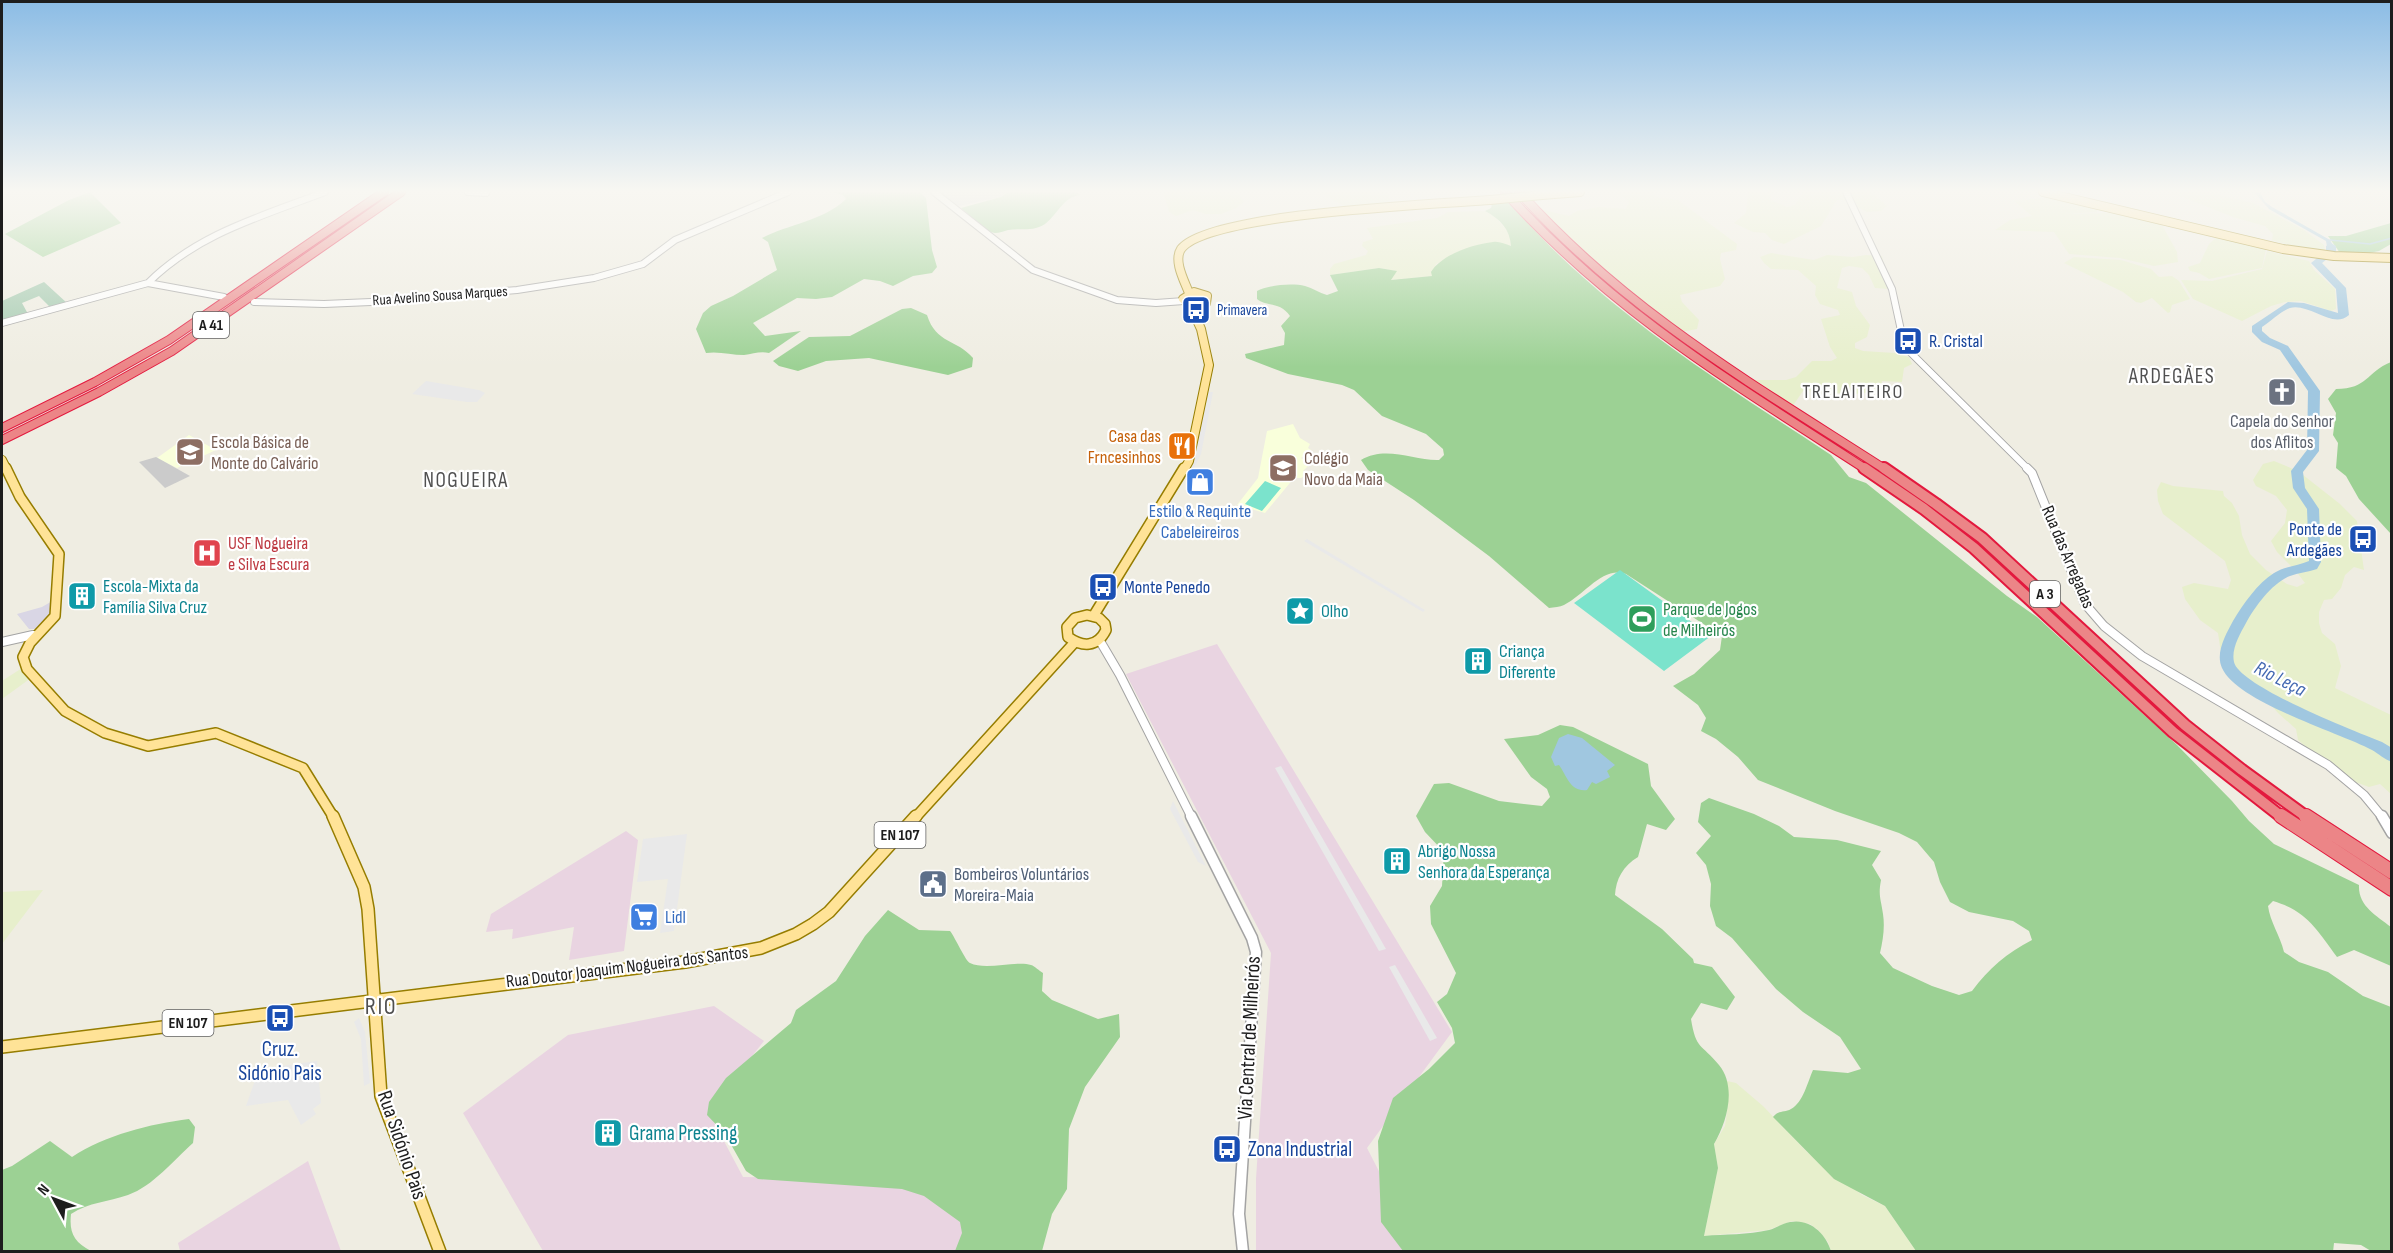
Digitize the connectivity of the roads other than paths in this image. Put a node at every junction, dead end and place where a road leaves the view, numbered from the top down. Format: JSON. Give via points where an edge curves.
{"nodes":[{"id":1,"x":187,"y":250,"type":"edge"},
{"id":2,"x":299,"y":250,"type":"edge"},
{"id":3,"x":317,"y":250,"type":"edge"},
{"id":4,"x":662,"y":250,"type":"edge"},
{"id":5,"x":1008,"y":250,"type":"edge"},
{"id":6,"x":1181,"y":250,"type":"edge"},
{"id":7,"x":1561,"y":250,"type":"edge"},
{"id":8,"x":1576,"y":250,"type":"edge"},
{"id":9,"x":1874,"y":250,"type":"edge"},
{"id":10,"x":2294,"y":250,"type":"edge"},
{"id":11,"x":2390,"y":250,"type":"edge"},
{"id":12,"x":2371,"y":257,"type":"junction"},
{"id":13,"x":2391,"y":258,"type":"edge"},
{"id":14,"x":148,"y":283,"type":"junction"},
{"id":15,"x":1189,"y":293,"type":"junction"},
{"id":16,"x":224,"y":297,"type":"dead end"},
{"id":17,"x":254,"y":302,"type":"dead end"},
{"id":18,"x":1187,"y":303,"type":"junction"},
{"id":19,"x":2,"y":323,"type":"edge"},
{"id":20,"x":2,"y":428,"type":"edge"},
{"id":21,"x":4,"y":438,"type":"edge"},
{"id":22,"x":2,"y":460,"type":"edge"},
{"id":23,"x":1094,"y":615,"type":"junction"},
{"id":24,"x":33,"y":635,"type":"junction"},
{"id":25,"x":1100,"y":641,"type":"junction"},
{"id":26,"x":2,"y":642,"type":"edge"},
{"id":27,"x":1074,"y":643,"type":"junction"},
{"id":28,"x":2391,"y":833,"type":"edge"},
{"id":29,"x":2391,"y":872,"type":"edge"},
{"id":30,"x":2391,"y":889,"type":"edge"},
{"id":31,"x":375,"y":999,"type":"junction"},
{"id":32,"x":2,"y":1047,"type":"edge"},
{"id":33,"x":440,"y":1251,"type":"edge"},
{"id":34,"x":1243,"y":1251,"type":"edge"}],
"edges":[{"from":1,"to":14,"type":"street"},
{"from":2,"to":20,"type":"highway","number":"A 41","via":[[164,343]]},
{"from":3,"to":21,"type":"highway","number":"A 41","via":[[183,344],[99,392]]},
{"from":4,"to":17,"type":"street","name":"Rua Avelino Sousa Marques","via":[[657,257],[619,271],[522,290],[298,306]]},
{"from":5,"to":18,"type":"street","via":[[1033,270],[1117,300]]},
{"from":6,"to":15,"type":"main road","bridge":true,"via":[[1179,264]]},
{"from":7,"to":30,"type":"highway","number":"A 3","via":[[1640,319],[1711,370],[1948,526],[2202,756],[2288,821]]},
{"from":8,"to":29,"type":"highway","number":"A 3","via":[[1642,308],[1711,358],[1957,519],[2022,573],[2210,746]]},
{"from":9,"to":28,"type":"street","name":"Rua das Arregadas","via":[[1892,289],[1902,335],[1910,351],[2032,473],[2085,604],[2096,620],[2142,656],[2337,772],[2370,798]]},
{"from":10,"to":12,"type":"main road"},
{"from":11,"to":12,"type":"main road"},
{"from":12,"to":13,"type":"main road"},
{"from":14,"to":16,"type":"street"},
{"from":14,"to":19,"type":"street"},
{"from":15,"to":18,"type":"main road","via":[[1184,296]]},
{"from":15,"to":18,"type":"main road","via":[[1201,292],[1208,298],[1203,305]]},
{"from":18,"to":23,"type":"main road","via":[[1206,344],[1209,365],[1193,448],[1181,476]]},
{"from":22,"to":24,"type":"main road","via":[[20,497],[59,554],[55,616]]},
{"from":23,"to":25,"type":"main road","via":[[1106,625],[1107,632]]},
{"from":23,"to":27,"type":"main road","via":[[1079,616],[1069,623],[1067,634]]},
{"from":24,"to":26,"type":"street"},
{"from":24,"to":31,"type":"main road","name":"Rua Sidónio Pais","via":[[23,657],[27,669],[65,711],[105,733],[148,746],[216,733],[303,768],[337,822],[364,887]]},
{"from":25,"to":27,"type":"main road"},
{"from":25,"to":34,"type":"street","name":"Via Central de Milheirós","via":[[1256,952],[1239,1214]]},
{"from":27,"to":31,"type":"main road","name":"Rua Doutor Joaquim Nogueira dos Santos","number":"EN 107","via":[[829,912],[793,935],[742,954]]},
{"from":31,"to":32,"type":"main road","number":"EN 107"},
{"from":31,"to":33,"type":"main road","name":"Rua Sidónio Pais","via":[[384,1106]]}]}
